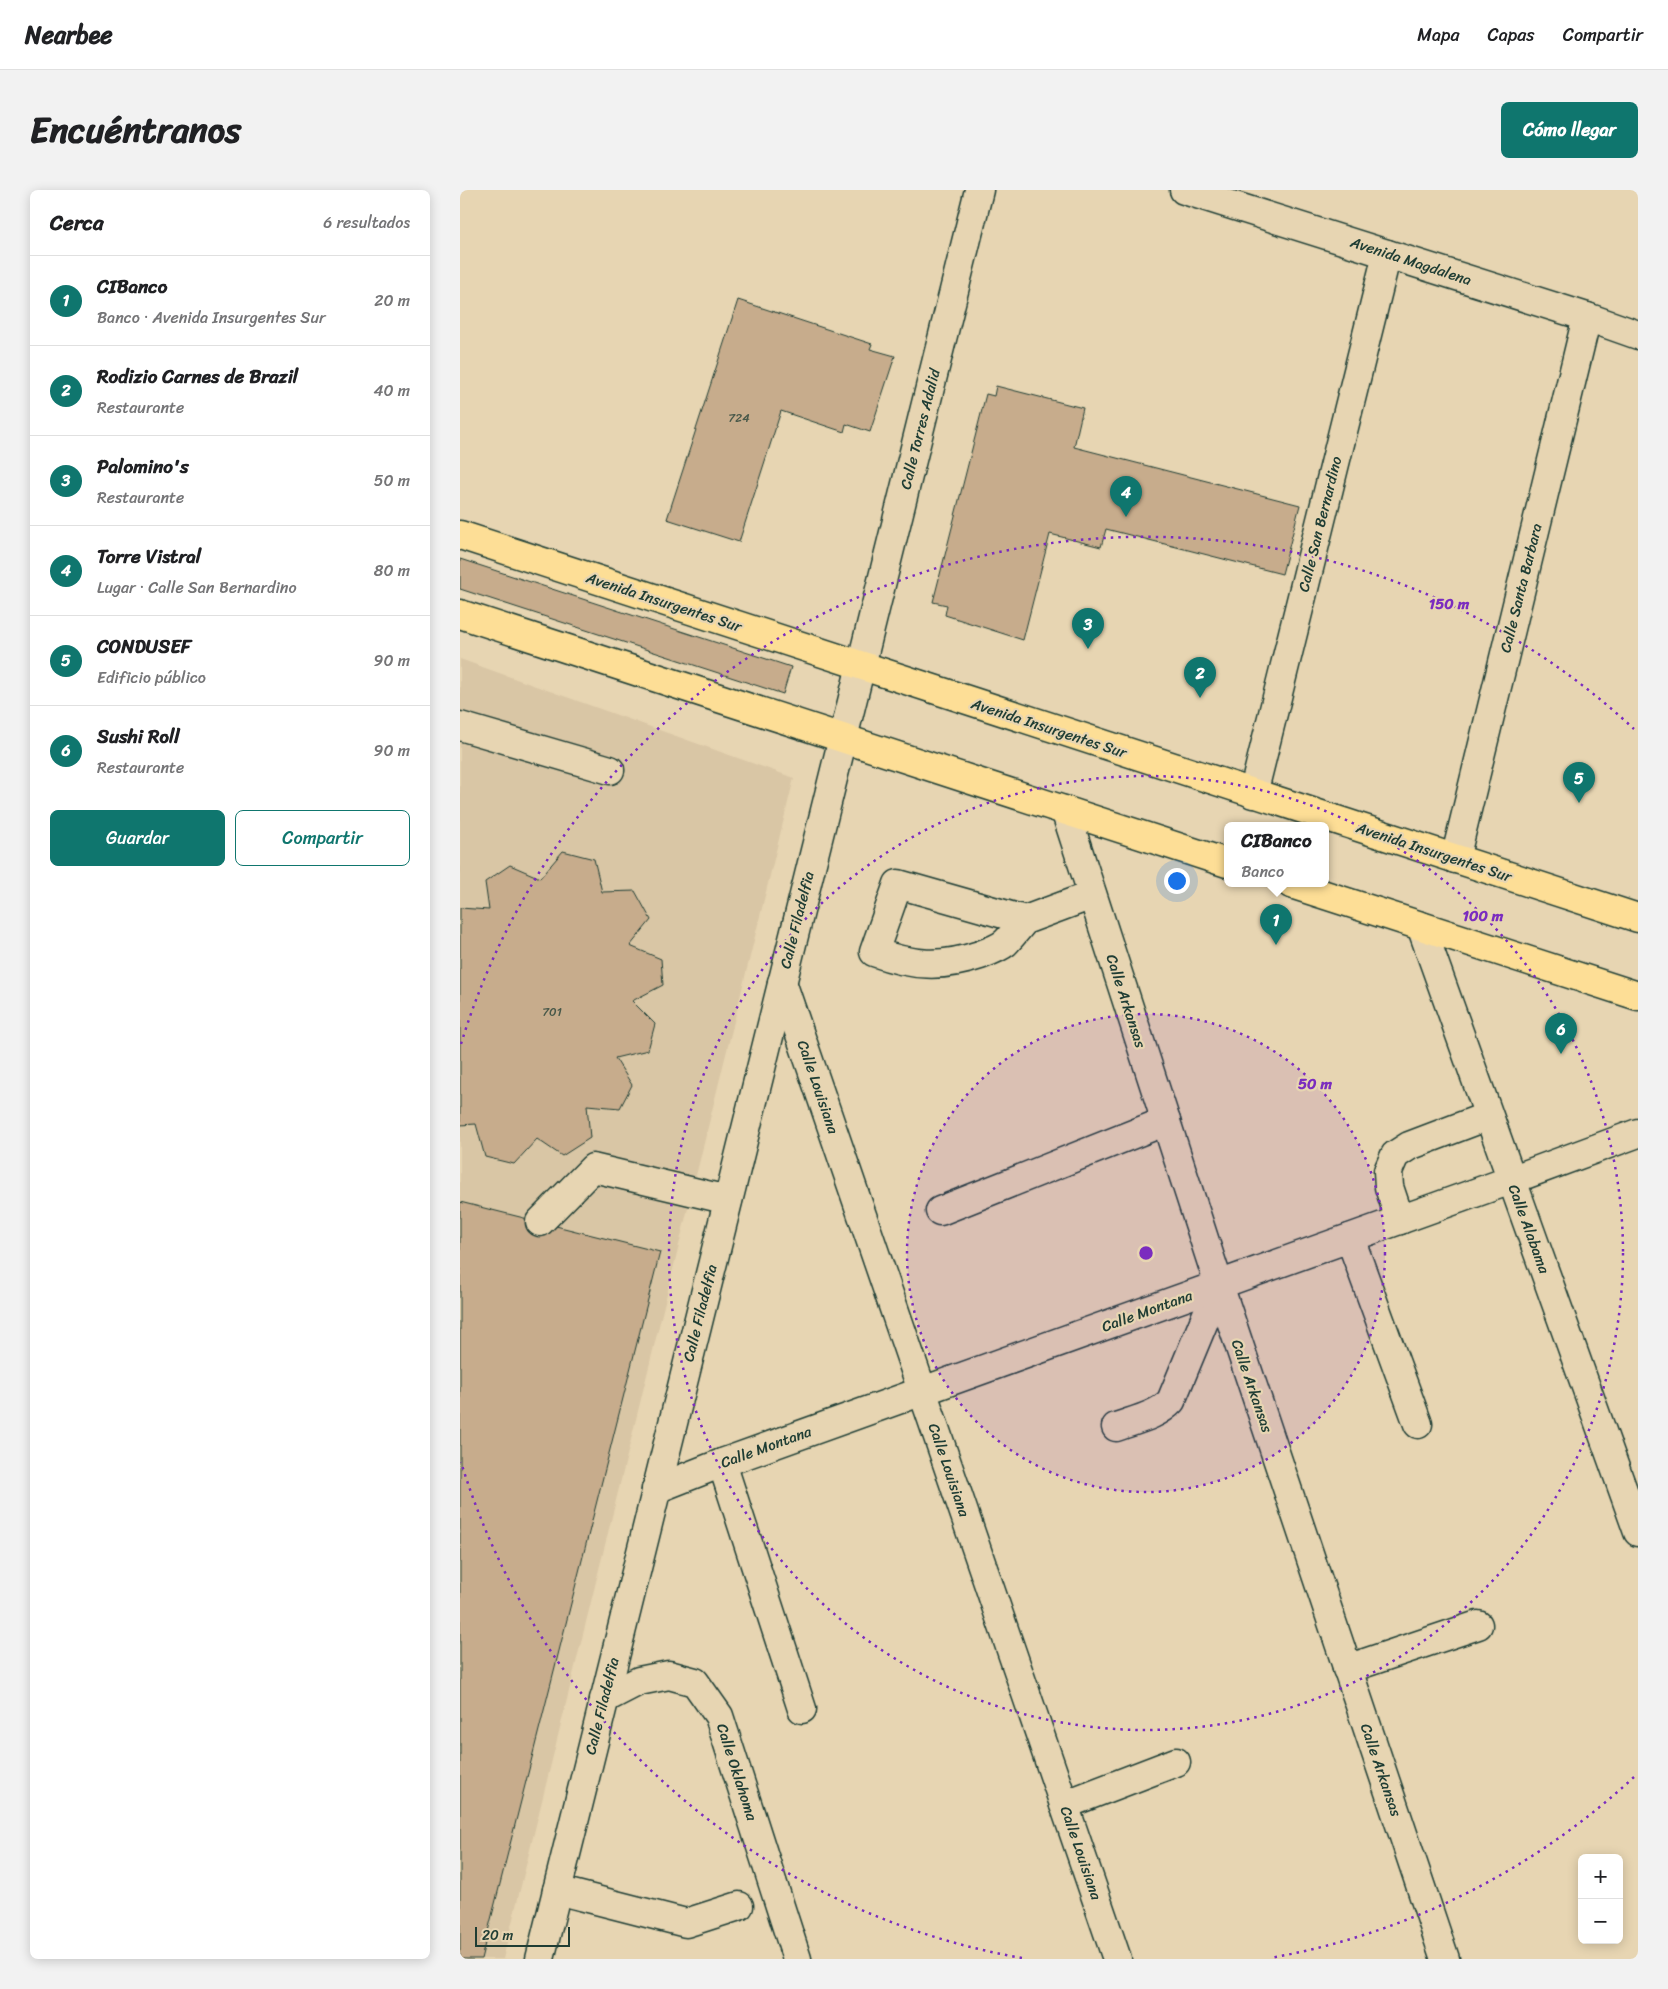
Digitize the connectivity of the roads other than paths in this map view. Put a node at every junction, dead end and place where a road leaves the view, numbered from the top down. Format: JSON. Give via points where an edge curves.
{"nodes":[{"id":1,"x":979,"y":190,"type":"edge"},
{"id":2,"x":1184,"y":190,"type":"edge"},
{"id":3,"x":1387,"y":254,"type":"junction"},
{"id":4,"x":1587,"y":318,"type":"junction"},
{"id":5,"x":1638,"y":335,"type":"edge"},
{"id":6,"x":460,"y":536,"type":"edge"},
{"id":7,"x":460,"y":614,"type":"edge"},
{"id":8,"x":860,"y":667,"type":"junction"},
{"id":9,"x":460,"y":726,"type":"edge"},
{"id":10,"x":842,"y":738,"type":"junction"},
{"id":11,"x":610,"y":770,"type":"dead end"},
{"id":12,"x":1253,"y":794,"type":"junction"},
{"id":13,"x":1065,"y":810,"type":"junction"},
{"id":14,"x":1455,"y":859,"type":"junction"},
{"id":15,"x":1224,"y":862,"type":"edge"},
{"id":16,"x":1300,"y":887,"type":"edge"},
{"id":17,"x":1092,"y":895,"type":"junction"},
{"id":18,"x":1638,"y":918,"type":"edge"},
{"id":19,"x":1025,"y":920,"type":"junction"},
{"id":20,"x":1421,"y":926,"type":"junction"},
{"id":21,"x":782,"y":982,"type":"junction"},
{"id":22,"x":1638,"y":996,"type":"edge"},
{"id":23,"x":1488,"y":1116,"type":"junction"},
{"id":24,"x":1166,"y":1121,"type":"junction"},
{"id":25,"x":1638,"y":1133,"type":"edge"},
{"id":26,"x":1511,"y":1180,"type":"junction"},
{"id":27,"x":728,"y":1200,"type":"junction"},
{"id":28,"x":940,"y":1211,"type":"dead end"},
{"id":29,"x":1400,"y":1220,"type":"junction"},
{"id":30,"x":540,"y":1222,"type":"dead end"},
{"id":31,"x":1350,"y":1238,"type":"junction"},
{"id":32,"x":1219,"y":1285,"type":"junction"},
{"id":33,"x":922,"y":1391,"type":"junction"},
{"id":34,"x":1418,"y":1424,"type":"dead end"},
{"id":35,"x":1116,"y":1427,"type":"dead end"},
{"id":36,"x":722,"y":1463,"type":"junction"},
{"id":37,"x":656,"y":1489,"type":"junction"},
{"id":38,"x":1638,"y":1532,"type":"edge"},
{"id":39,"x":1478,"y":1625,"type":"dead end"},
{"id":40,"x":1347,"y":1669,"type":"junction"},
{"id":41,"x":604,"y":1699,"type":"junction"},
{"id":42,"x":802,"y":1709,"type":"dead end"},
{"id":43,"x":1176,"y":1762,"type":"dead end"},
{"id":44,"x":1064,"y":1805,"type":"junction"},
{"id":45,"x":557,"y":1890,"type":"junction"},
{"id":46,"x":739,"y":1906,"type":"dead end"},
{"id":47,"x":540,"y":1959,"type":"edge"},
{"id":48,"x":797,"y":1959,"type":"edge"},
{"id":49,"x":1117,"y":1959,"type":"edge"},
{"id":50,"x":1445,"y":1959,"type":"edge"}],
"edges":[{"from":1,"to":8,"type":"street","name":"Calle Torres Adalid"},
{"from":2,"to":3,"type":"street","name":"Avenida Magdalena"},
{"from":3,"to":4,"type":"street","name":"Avenida Magdalena"},
{"from":3,"to":12,"type":"street","name":"Calle San Bernardino"},
{"from":4,"to":5,"type":"street","name":"Avenida Magdalena"},
{"from":4,"to":14,"type":"street","name":"Calle Santa Barbara"},
{"from":6,"to":8,"type":"main road","name":"Avenida Insurgentes Sur"},
{"from":7,"to":10,"type":"main road"},
{"from":8,"to":10,"type":"street","name":"Calle Filadelfia"},
{"from":8,"to":12,"type":"main road","name":"Avenida Insurgentes Sur"},
{"from":9,"to":11,"type":"street"},
{"from":10,"to":13,"type":"main road"},
{"from":10,"to":21,"type":"street","name":"Calle Filadelfia"},
{"from":12,"to":14,"type":"main road","name":"Avenida Insurgentes Sur"},
{"from":13,"to":15,"type":"main road"},
{"from":13,"to":17,"type":"street","name":"Calle Arkansas"},
{"from":14,"to":18,"type":"main road","name":"Avenida Insurgentes Sur"},
{"from":16,"to":20,"type":"main road"},
{"from":17,"to":19,"type":"street"},
{"from":17,"to":24,"type":"street","name":"Calle Arkansas"},
{"from":19,"to":19,"type":"street","via":[[898,884],[874,952],[899,961],[961,962],[1004,944]]},
{"from":20,"to":22,"type":"main road"},
{"from":20,"to":23,"type":"street","name":"Calle Alabama"},
{"from":21,"to":27,"type":"street","name":"Calle Filadelfia"},
{"from":21,"to":33,"type":"street","name":"Calle Louisiana"},
{"from":23,"to":26,"type":"street","name":"Calle Alabama"},
{"from":23,"to":29,"type":"street","via":[[1409,1146],[1396,1155],[1388,1171],[1389,1187]]},
{"from":24,"to":28,"type":"street"},
{"from":24,"to":32,"type":"street","name":"Calle Arkansas"},
{"from":25,"to":26,"type":"street","name":"Calle Montana"},
{"from":26,"to":29,"type":"street","name":"Calle Montana"},
{"from":26,"to":38,"type":"street","name":"Calle Alabama"},
{"from":27,"to":30,"type":"street","via":[[593,1168]]},
{"from":27,"to":37,"type":"street","name":"Calle Filadelfia"},
{"from":29,"to":31,"type":"street","name":"Calle Montana"},
{"from":31,"to":32,"type":"street","name":"Calle Montana"},
{"from":31,"to":34,"type":"street"},
{"from":32,"to":33,"type":"street","name":"Calle Montana"},
{"from":32,"to":35,"type":"street","via":[[1171,1401],[1156,1412]]},
{"from":32,"to":40,"type":"street","name":"Calle Arkansas"},
{"from":33,"to":36,"type":"street","name":"Calle Montana"},
{"from":33,"to":44,"type":"street","name":"Calle Louisiana"},
{"from":36,"to":37,"type":"street","name":"Calle Montana"},
{"from":36,"to":42,"type":"street"},
{"from":37,"to":41,"type":"street","name":"Calle Filadelfia"},
{"from":39,"to":40,"type":"street"},
{"from":40,"to":50,"type":"street","name":"Calle Arkansas"},
{"from":41,"to":45,"type":"street","name":"Calle Filadelfia"},
{"from":41,"to":48,"type":"street","name":"Calle Oklahoma","via":[[639,1681],[668,1675],[695,1682],[719,1716]]},
{"from":43,"to":44,"type":"street"},
{"from":44,"to":49,"type":"street","name":"Calle Louisiana"},
{"from":45,"to":46,"type":"street","via":[[686,1923]]},
{"from":45,"to":47,"type":"street","name":"Calle Filadelfia"}]}
